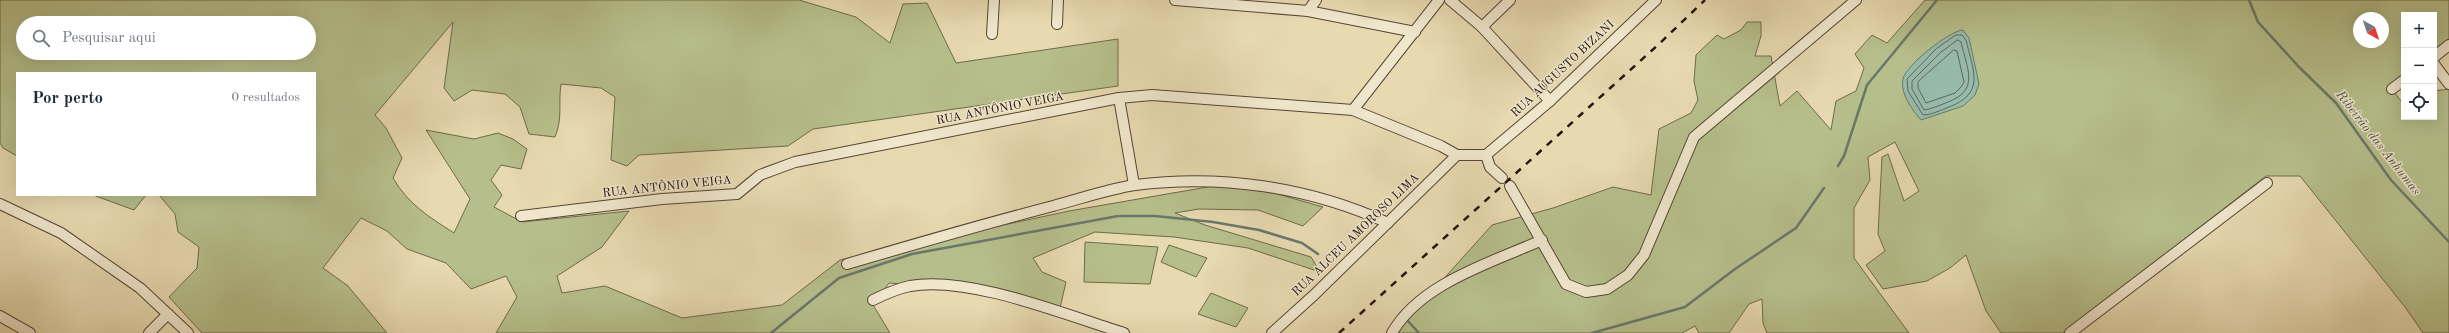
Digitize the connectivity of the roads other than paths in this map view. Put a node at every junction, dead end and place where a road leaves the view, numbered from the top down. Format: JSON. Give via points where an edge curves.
{"nodes":[{"id":1,"x":994,"y":0,"type":"edge"},
{"id":2,"x":1058,"y":0,"type":"edge"},
{"id":3,"x":1175,"y":0,"type":"edge"},
{"id":4,"x":1316,"y":0,"type":"edge"},
{"id":5,"x":1439,"y":0,"type":"edge"},
{"id":6,"x":1450,"y":0,"type":"edge"},
{"id":7,"x":1510,"y":0,"type":"edge"},
{"id":8,"x":1656,"y":0,"type":"edge"},
{"id":9,"x":1856,"y":0,"type":"edge"},
{"id":10,"x":1308,"y":11,"type":"junction"},
{"id":11,"x":1057,"y":24,"type":"dead end"},
{"id":12,"x":1482,"y":27,"type":"junction"},
{"id":13,"x":1415,"y":32,"type":"junction"},
{"id":14,"x":992,"y":34,"type":"dead end"},
{"id":15,"x":2449,"y":45,"type":"edge"},
{"id":16,"x":2437,"y":55,"type":"edge"},
{"id":17,"x":2437,"y":68,"type":"edge"},
{"id":18,"x":2401,"y":82,"type":"edge"},
{"id":19,"x":2449,"y":84,"type":"edge"},
{"id":20,"x":2392,"y":89,"type":"dead end"},
{"id":21,"x":1119,"y":98,"type":"junction"},
{"id":22,"x":1550,"y":101,"type":"junction"},
{"id":23,"x":1353,"y":110,"type":"junction"},
{"id":24,"x":1457,"y":155,"type":"junction"},
{"id":25,"x":1486,"y":155,"type":"junction"},
{"id":26,"x":1502,"y":178,"type":"dead end"},
{"id":27,"x":2267,"y":183,"type":"dead end"},
{"id":28,"x":1134,"y":185,"type":"junction"},
{"id":29,"x":1510,"y":186,"type":"dead end"},
{"id":30,"x":0,"y":204,"type":"edge"},
{"id":31,"x":521,"y":216,"type":"dead end"},
{"id":32,"x":1388,"y":223,"type":"junction"},
{"id":33,"x":1542,"y":240,"type":"junction"},
{"id":34,"x":847,"y":264,"type":"dead end"},
{"id":35,"x":873,"y":300,"type":"dead end"},
{"id":36,"x":168,"y":314,"type":"junction"},
{"id":37,"x":0,"y":316,"type":"edge"},
{"id":38,"x":30,"y":333,"type":"edge"},
{"id":39,"x":149,"y":333,"type":"edge"},
{"id":40,"x":188,"y":333,"type":"edge"},
{"id":41,"x":1124,"y":333,"type":"edge"},
{"id":42,"x":1272,"y":333,"type":"edge"},
{"id":43,"x":1392,"y":333,"type":"edge"},
{"id":44,"x":2070,"y":333,"type":"edge"}],
"edges":[{"from":1,"to":14,"type":"street"},
{"from":2,"to":11,"type":"street"},
{"from":3,"to":10,"type":"street"},
{"from":4,"to":10,"type":"street"},
{"from":5,"to":13,"type":"street"},
{"from":6,"to":12,"type":"street"},
{"from":7,"to":12,"type":"street"},
{"from":8,"to":22,"type":"street","name":"RUA AUGUSTO BIZANI"},
{"from":9,"to":33,"type":"street","via":[[1694,137],[1644,255],[1628,275],[1607,289],[1586,292],[1566,284]]},
{"from":10,"to":13,"type":"street"},
{"from":12,"to":22,"type":"street"},
{"from":13,"to":23,"type":"street"},
{"from":15,"to":16,"type":"street"},
{"from":17,"to":19,"type":"street"},
{"from":18,"to":20,"type":"street"},
{"from":21,"to":23,"type":"street","name":"RUA ANTÔNIO VEIGA","via":[[1152,95]]},
{"from":21,"to":28,"type":"street"},
{"from":21,"to":31,"type":"street","name":"RUA ANTÔNIO VEIGA","via":[[795,162],[760,175],[737,194],[662,199]]},
{"from":22,"to":25,"type":"street","name":"RUA AUGUSTO BIZANI"},
{"from":23,"to":24,"type":"street","name":"RUA ANTÔNIO VEIGA"},
{"from":24,"to":25,"type":"street","name":"RUA ANTÔNIO VEIGA"},
{"from":24,"to":32,"type":"street","name":"RUA ALCEU AMOROSO LIMA"},
{"from":25,"to":26,"type":"street","via":[[1490,167]]},
{"from":27,"to":44,"type":"street"},
{"from":28,"to":32,"type":"street","via":[[1222,181],[1273,187],[1350,206]]},
{"from":28,"to":34,"type":"street"},
{"from":29,"to":33,"type":"street"},
{"from":30,"to":36,"type":"street","via":[[61,233],[140,288]]},
{"from":32,"to":42,"type":"street","name":"RUA ALCEU AMOROSO LIMA"},
{"from":33,"to":43,"type":"street","via":[[1456,278],[1417,302]]},
{"from":35,"to":41,"type":"street","via":[[910,286],[947,284],[1003,296]]},
{"from":36,"to":39,"type":"street"},
{"from":36,"to":40,"type":"street"},
{"from":37,"to":38,"type":"street"}]}
